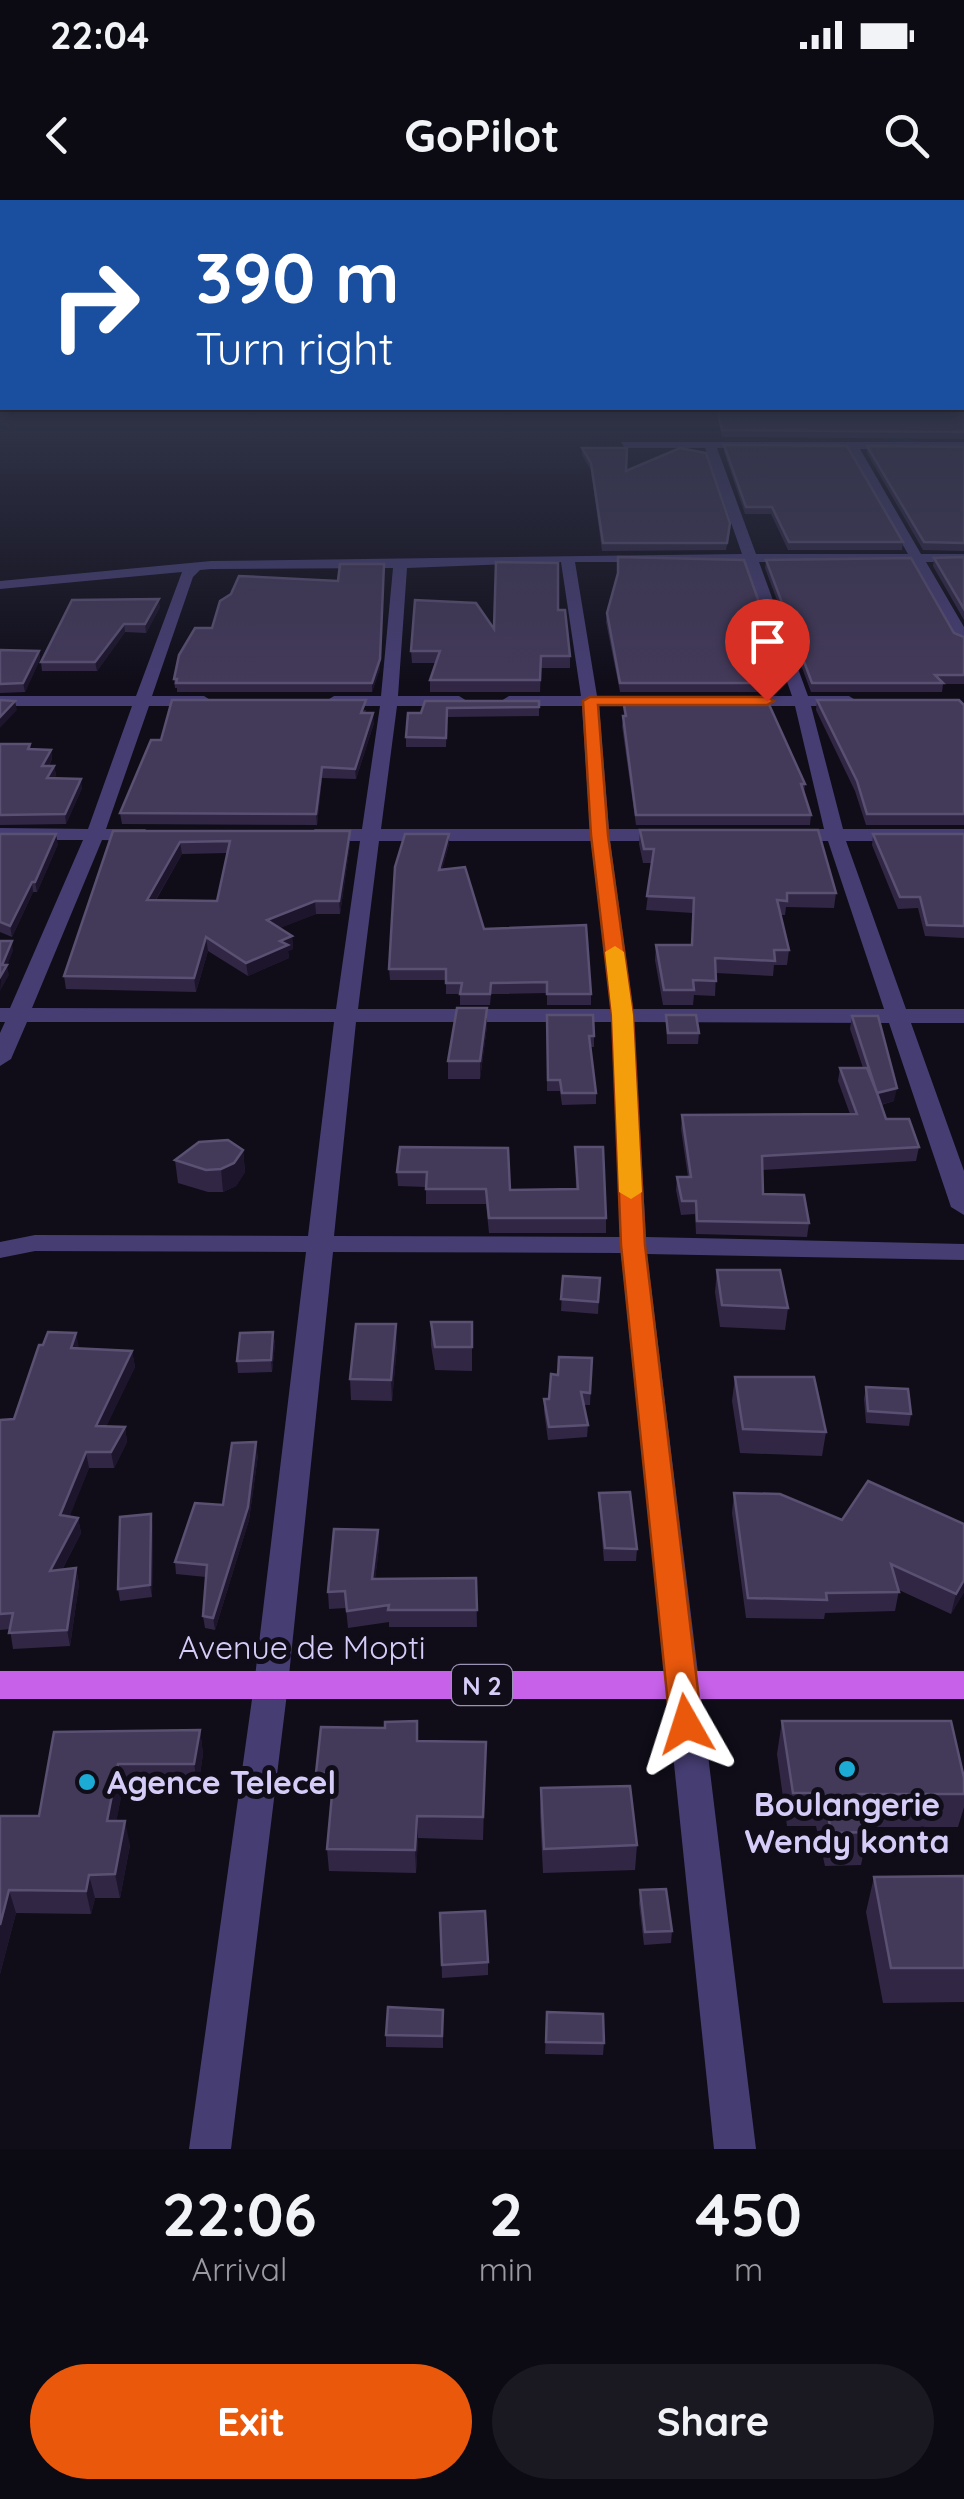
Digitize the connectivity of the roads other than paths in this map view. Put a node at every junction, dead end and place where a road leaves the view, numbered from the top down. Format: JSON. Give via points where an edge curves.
{"nodes":[{"id":1,"x":729,"y":501,"type":"edge"},
{"id":2,"x":885,"y":501,"type":"edge"},
{"id":3,"x":567,"y":558,"type":"junction"},
{"id":4,"x":748,"y":558,"type":"junction"},
{"id":5,"x":918,"y":558,"type":"junction"},
{"id":6,"x":964,"y":558,"type":"edge"},
{"id":7,"x":400,"y":564,"type":"junction"},
{"id":8,"x":196,"y":566,"type":"junction"},
{"id":9,"x":0,"y":585,"type":"edge"},
{"id":10,"x":964,"y":640,"type":"edge"},
{"id":11,"x":0,"y":701,"type":"edge"},
{"id":12,"x":142,"y":701,"type":"junction"},
{"id":13,"x":218,"y":701,"type":"edge"},
{"id":14,"x":313,"y":701,"type":"edge"},
{"id":15,"x":389,"y":701,"type":"junction"},
{"id":16,"x":590,"y":701,"type":"junction"},
{"id":17,"x":668,"y":701,"type":"edge"},
{"id":18,"x":706,"y":701,"type":"edge"},
{"id":19,"x":802,"y":701,"type":"junction"},
{"id":20,"x":874,"y":701,"type":"edge"},
{"id":21,"x":0,"y":834,"type":"edge"},
{"id":22,"x":95,"y":834,"type":"junction"},
{"id":23,"x":174,"y":834,"type":"edge"},
{"id":24,"x":291,"y":835,"type":"edge"},
{"id":25,"x":369,"y":835,"type":"junction"},
{"id":26,"x":600,"y":835,"type":"junction"},
{"id":27,"x":698,"y":835,"type":"edge"},
{"id":28,"x":756,"y":835,"type":"edge"},
{"id":29,"x":835,"y":835,"type":"junction"},
{"id":30,"x":964,"y":835,"type":"edge"},
{"id":31,"x":8,"y":1014,"type":"edge"},
{"id":32,"x":346,"y":1015,"type":"junction"},
{"id":33,"x":622,"y":1015,"type":"junction"},
{"id":34,"x":900,"y":1016,"type":"junction"},
{"id":35,"x":964,"y":1016,"type":"edge"},
{"id":36,"x":0,"y":1058,"type":"edge"},
{"id":37,"x":964,"y":1206,"type":"edge"},
{"id":38,"x":633,"y":1245,"type":"junction"},
{"id":39,"x":322,"y":1246,"type":"junction"},
{"id":40,"x":0,"y":1250,"type":"edge"},
{"id":41,"x":964,"y":1252,"type":"edge"},
{"id":42,"x":0,"y":1684,"type":"edge"},
{"id":43,"x":271,"y":1685,"type":"junction"},
{"id":44,"x":682,"y":1685,"type":"junction"},
{"id":45,"x":964,"y":1685,"type":"edge"},
{"id":46,"x":210,"y":2149,"type":"edge"},
{"id":47,"x":734,"y":2149,"type":"edge"}],
"edges":[{"from":1,"to":4,"type":"street"},
{"from":2,"to":5,"type":"street"},
{"from":3,"to":4,"type":"street"},
{"from":3,"to":7,"type":"street"},
{"from":3,"to":16,"type":"street"},
{"from":4,"to":5,"type":"street"},
{"from":4,"to":19,"type":"street"},
{"from":5,"to":6,"type":"street"},
{"from":5,"to":10,"type":"street"},
{"from":7,"to":8,"type":"street"},
{"from":7,"to":15,"type":"street"},
{"from":8,"to":9,"type":"street"},
{"from":8,"to":12,"type":"street","via":[[186,576]]},
{"from":11,"to":12,"type":"street"},
{"from":12,"to":13,"type":"street"},
{"from":12,"to":22,"type":"street"},
{"from":14,"to":15,"type":"street"},
{"from":15,"to":16,"type":"street"},
{"from":15,"to":25,"type":"street"},
{"from":16,"to":17,"type":"street"},
{"from":16,"to":26,"type":"street"},
{"from":18,"to":19,"type":"street"},
{"from":19,"to":20,"type":"street"},
{"from":19,"to":29,"type":"street"},
{"from":21,"to":22,"type":"street"},
{"from":22,"to":23,"type":"street"},
{"from":22,"to":31,"type":"street"},
{"from":24,"to":25,"type":"street"},
{"from":25,"to":26,"type":"street"},
{"from":25,"to":32,"type":"street"},
{"from":26,"to":27,"type":"street"},
{"from":26,"to":33,"type":"street"},
{"from":28,"to":29,"type":"street"},
{"from":29,"to":30,"type":"street"},
{"from":29,"to":34,"type":"street"},
{"from":31,"to":32,"type":"street"},
{"from":31,"to":36,"type":"street"},
{"from":32,"to":33,"type":"street"},
{"from":32,"to":39,"type":"street"},
{"from":33,"to":34,"type":"street"},
{"from":33,"to":38,"type":"street"},
{"from":34,"to":35,"type":"street"},
{"from":34,"to":37,"type":"street"},
{"from":38,"to":39,"type":"street"},
{"from":38,"to":41,"type":"street"},
{"from":38,"to":44,"type":"street"},
{"from":39,"to":40,"type":"street","via":[[34,1243]]},
{"from":39,"to":43,"type":"street"},
{"from":42,"to":43,"type":"main road","name":"Avenue de Mopti","number":"N 2"},
{"from":43,"to":44,"type":"main road","name":"Avenue de Mopti","number":"N 2"},
{"from":43,"to":46,"type":"street"},
{"from":44,"to":45,"type":"main road","name":"Avenue de Mopti","number":"N 2"},
{"from":44,"to":47,"type":"street"}]}
